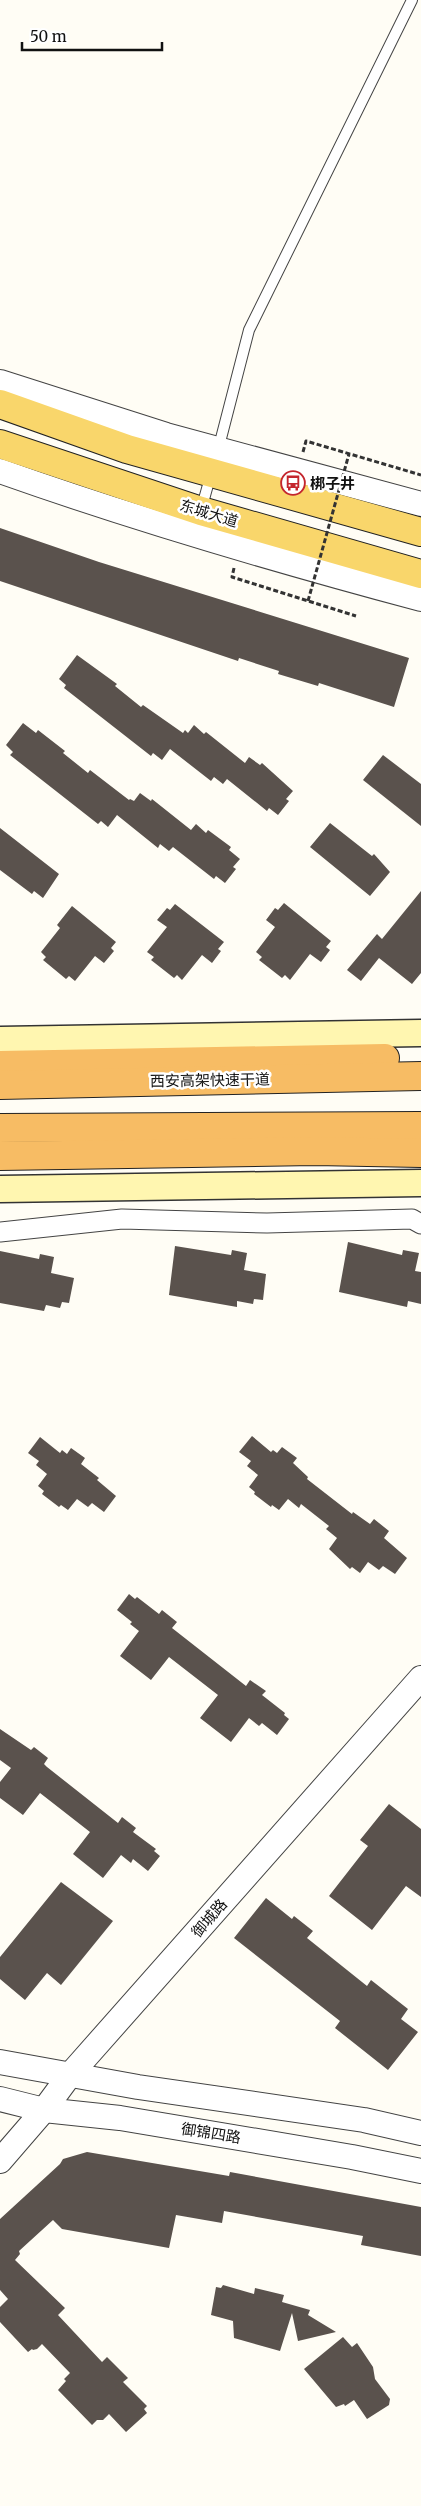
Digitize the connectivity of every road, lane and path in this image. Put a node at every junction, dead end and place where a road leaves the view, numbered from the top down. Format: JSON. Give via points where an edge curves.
{"nodes":[{"id":1,"x":412,"y":0,"type":"edge"},
{"id":2,"x":0,"y":382,"type":"edge"},
{"id":3,"x":0,"y":404,"type":"edge"},
{"id":4,"x":306,"y":441,"type":"dead end"},
{"id":5,"x":0,"y":444,"type":"edge"},
{"id":6,"x":349,"y":454,"type":"junction"},
{"id":7,"x":215,"y":460,"type":"junction"},
{"id":8,"x":0,"y":471,"type":"edge"},
{"id":9,"x":421,"y":475,"type":"edge"},
{"id":10,"x":421,"y":504,"type":"edge"},
{"id":11,"x":201,"y":511,"type":"junction"},
{"id":12,"x":421,"y":532,"type":"edge"},
{"id":13,"x":244,"y":570,"type":"dead end"},
{"id":14,"x":421,"y":574,"type":"edge"},
{"id":15,"x":421,"y":599,"type":"edge"},
{"id":16,"x":308,"y":601,"type":"junction"},
{"id":17,"x":356,"y":616,"type":"dead end"},
{"id":18,"x":421,"y":1033,"type":"edge"},
{"id":19,"x":0,"y":1040,"type":"edge"},
{"id":20,"x":421,"y":1058,"type":"edge"},
{"id":21,"x":0,"y":1065,"type":"edge"},
{"id":22,"x":421,"y":1076,"type":"edge"},
{"id":23,"x":0,"y":1085,"type":"edge"},
{"id":24,"x":421,"y":1126,"type":"edge"},
{"id":25,"x":0,"y":1128,"type":"edge"},
{"id":26,"x":421,"y":1153,"type":"edge"},
{"id":27,"x":0,"y":1156,"type":"edge"},
{"id":28,"x":421,"y":1183,"type":"edge"},
{"id":29,"x":0,"y":1189,"type":"edge"},
{"id":30,"x":421,"y":1224,"type":"edge"},
{"id":31,"x":0,"y":1232,"type":"edge"},
{"id":32,"x":421,"y":1678,"type":"edge"},
{"id":33,"x":0,"y":2062,"type":"edge"},
{"id":34,"x":69,"y":2076,"type":"junction"},
{"id":35,"x":0,"y":2099,"type":"edge"},
{"id":36,"x":44,"y":2110,"type":"junction"},
{"id":37,"x":421,"y":2133,"type":"edge"},
{"id":38,"x":0,"y":2161,"type":"edge"},
{"id":39,"x":421,"y":2171,"type":"edge"}],
"edges":[{"from":1,"to":7,"type":"lane","via":[[249,330]]},
{"from":2,"to":7,"type":"street","via":[[166,435]]},
{"from":3,"to":7,"type":"main road","via":[[127,448]]},
{"from":4,"to":6,"type":"path"},
{"from":5,"to":11,"type":"main road","name":"东城大道"},
{"from":6,"to":9,"type":"path"},
{"from":6,"to":16,"type":"path","bridge":true},
{"from":7,"to":10,"type":"street"},
{"from":7,"to":11,"type":"lane"},
{"from":7,"to":12,"type":"main road"},
{"from":8,"to":15,"type":"street","via":[[98,506]]},
{"from":11,"to":14,"type":"main road","name":"东城大道"},
{"from":13,"to":16,"type":"path","via":[[235,567],[232,577]]},
{"from":16,"to":17,"type":"path"},
{"from":18,"to":19,"type":"main road"},
{"from":20,"to":21,"type":"highway"},
{"from":22,"to":23,"type":"highway","name":"西安高架快速干道"},
{"from":24,"to":25,"type":"highway"},
{"from":26,"to":27,"type":"highway","via":[[316,1151]]},
{"from":28,"to":29,"type":"main road"},
{"from":30,"to":31,"type":"street","via":[[412,1220],[122,1219]]},
{"from":32,"to":34,"type":"street","name":"御城路"},
{"from":33,"to":34,"type":"street"},
{"from":34,"to":36,"type":"street","name":"御城路"},
{"from":34,"to":37,"type":"street","via":[[364,2120]]},
{"from":35,"to":36,"type":"street","name":"御锦四路"},
{"from":36,"to":38,"type":"street","name":"御城路"},
{"from":36,"to":39,"type":"street","name":"御锦四路","via":[[120,2118]]}]}
